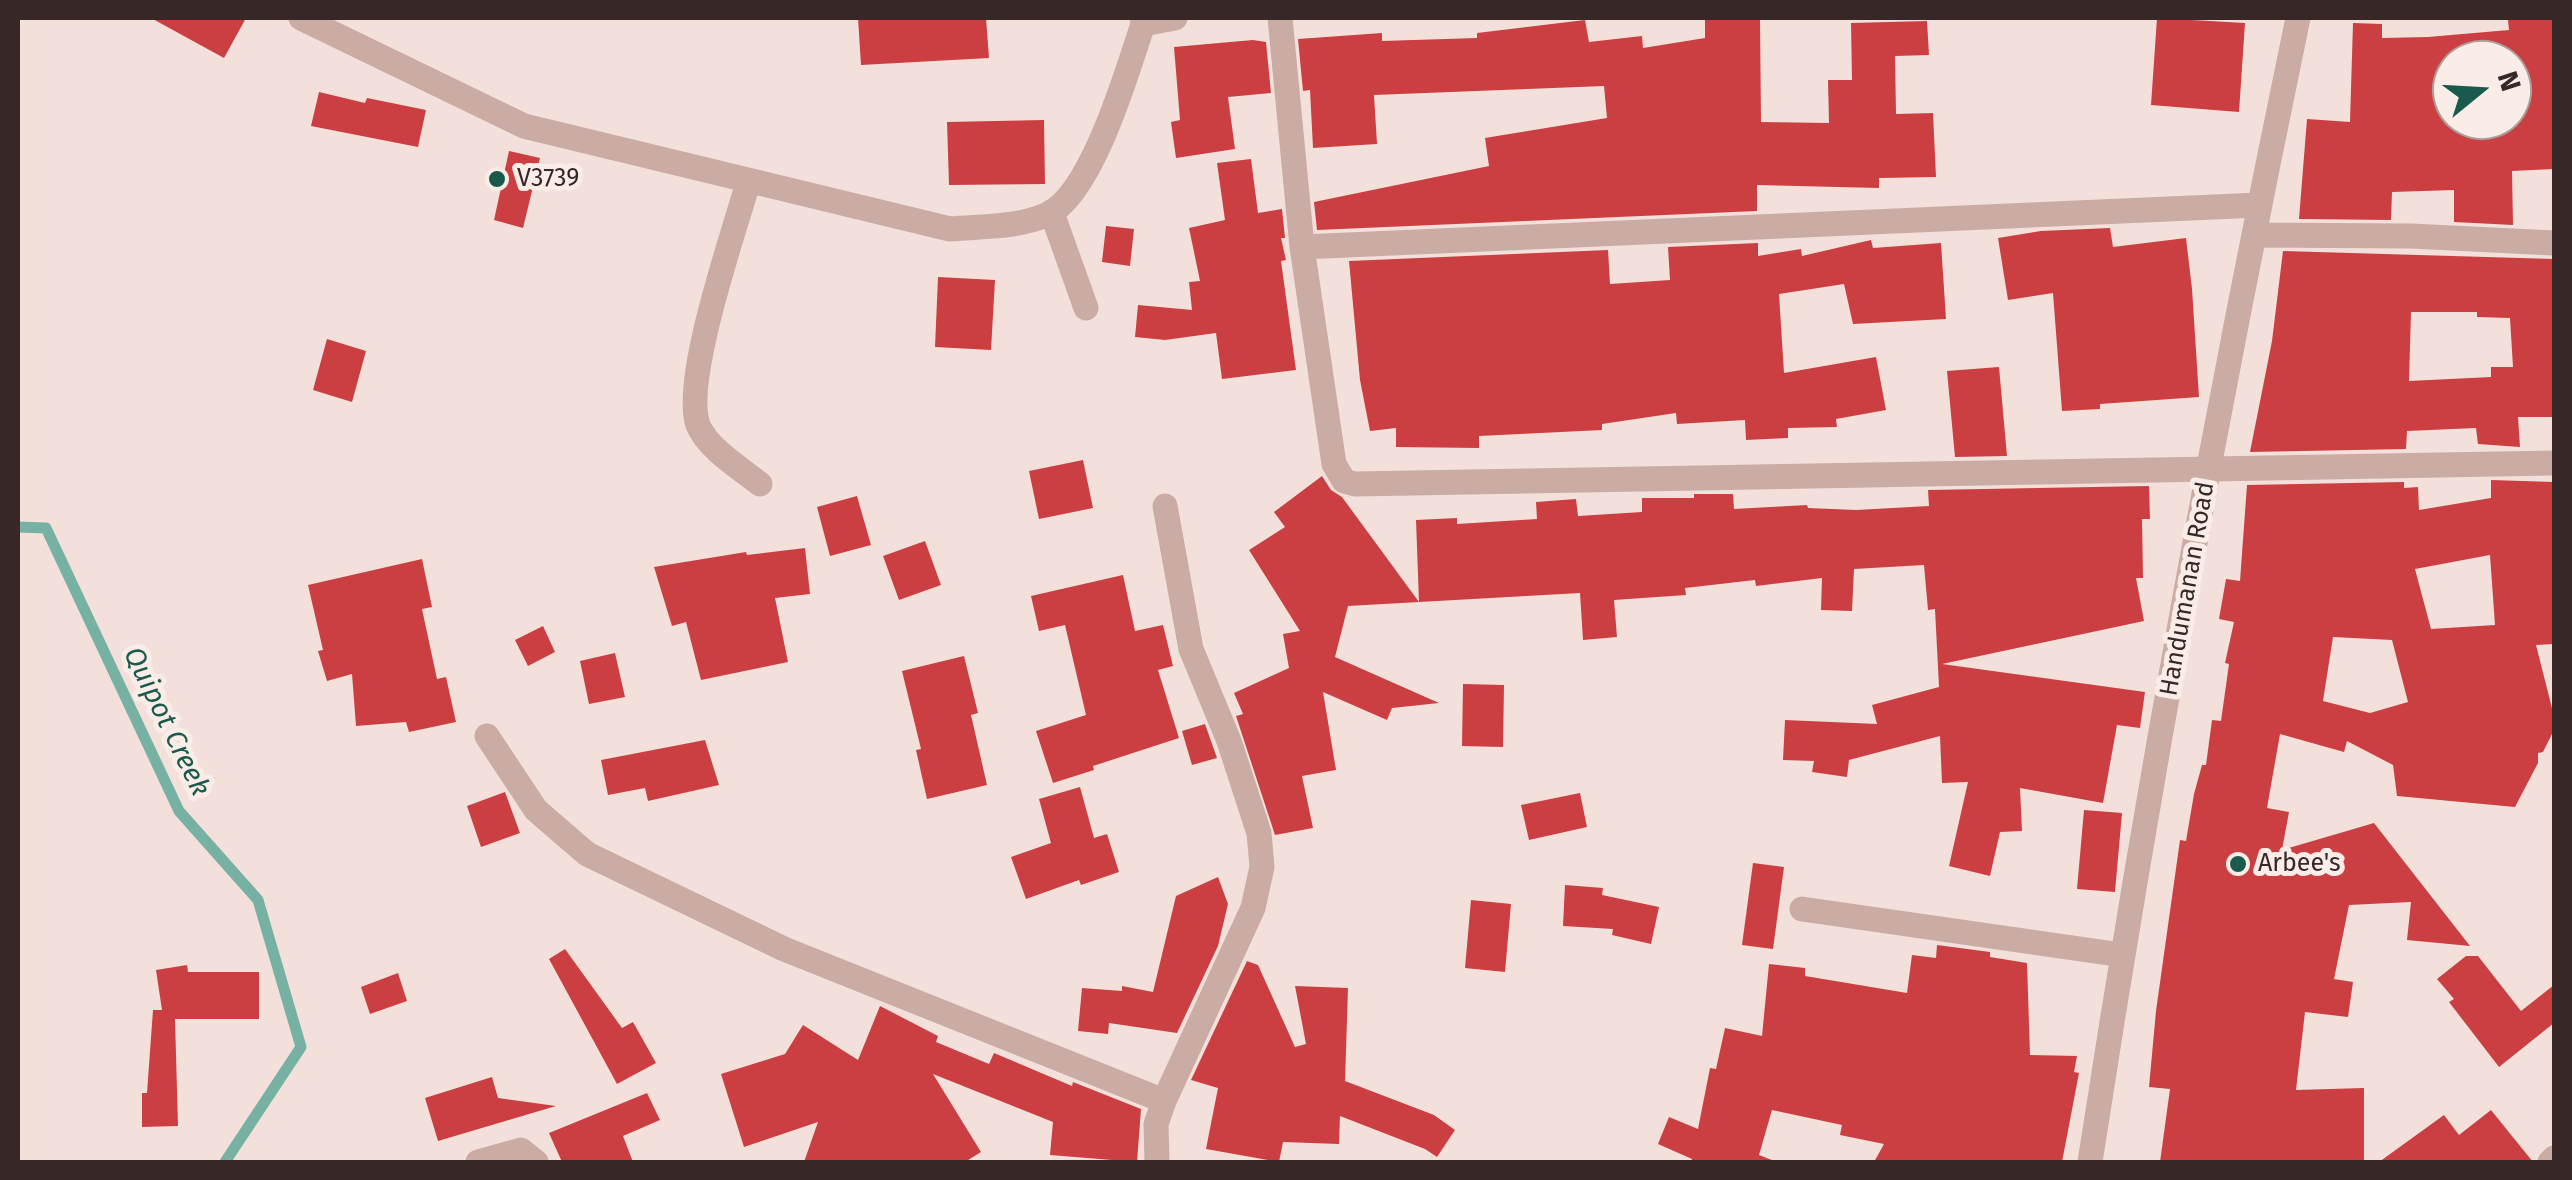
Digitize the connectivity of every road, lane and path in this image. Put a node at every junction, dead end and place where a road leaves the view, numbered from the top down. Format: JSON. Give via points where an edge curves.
{"nodes":[{"id":1,"x":301,"y":18,"type":"edge"},
{"id":2,"x":1175,"y":18,"type":"edge"},
{"id":3,"x":1280,"y":18,"type":"edge"},
{"id":4,"x":2298,"y":18,"type":"edge"},
{"id":5,"x":1142,"y":21,"type":"edge"},
{"id":6,"x":748,"y":182,"type":"junction"},
{"id":7,"x":2259,"y":205,"type":"junction"},
{"id":8,"x":1052,"y":213,"type":"junction"},
{"id":9,"x":2254,"y":234,"type":"junction"},
{"id":10,"x":2554,"y":243,"type":"edge"},
{"id":11,"x":1302,"y":247,"type":"junction"},
{"id":12,"x":1086,"y":308,"type":"dead end"},
{"id":13,"x":2554,"y":463,"type":"edge"},
{"id":14,"x":2210,"y":468,"type":"junction"},
{"id":15,"x":760,"y":484,"type":"dead end"},
{"id":16,"x":1165,"y":506,"type":"dead end"},
{"id":17,"x":487,"y":736,"type":"dead end"},
{"id":18,"x":1802,"y":909,"type":"dead end"},
{"id":19,"x":2122,"y":955,"type":"junction"},
{"id":20,"x":1164,"y":1101,"type":"junction"},
{"id":21,"x":478,"y":1162,"type":"edge"},
{"id":22,"x":536,"y":1162,"type":"edge"},
{"id":23,"x":1157,"y":1162,"type":"edge"},
{"id":24,"x":2090,"y":1162,"type":"edge"}],
"edges":[{"from":1,"to":6,"type":"street","via":[[524,126]]},
{"from":2,"to":5,"type":"street"},
{"from":3,"to":11,"type":"street"},
{"from":4,"to":7,"type":"street","name":"Handumanan Road"},
{"from":5,"to":8,"type":"street","via":[[1110,126]]},
{"from":6,"to":8,"type":"street","via":[[950,229],[1021,224]]},
{"from":6,"to":15,"type":"street","via":[[696,384],[698,424],[714,447]]},
{"from":7,"to":9,"type":"street","name":"Handumanan Road"},
{"from":7,"to":11,"type":"street"},
{"from":8,"to":12,"type":"street"},
{"from":9,"to":10,"type":"street"},
{"from":9,"to":14,"type":"street","name":"Handumanan Road"},
{"from":11,"to":14,"type":"street","via":[[1334,464],[1355,484]]},
{"from":13,"to":14,"type":"street"},
{"from":14,"to":19,"type":"street","name":"Handumanan Road"},
{"from":16,"to":20,"type":"street","via":[[1191,649],[1229,741],[1262,868],[1254,908]]},
{"from":17,"to":20,"type":"street","via":[[536,810],[587,854],[784,949]]},
{"from":18,"to":19,"type":"street"},
{"from":19,"to":24,"type":"street","name":"Handumanan Road"},
{"from":20,"to":23,"type":"street","via":[[1156,1124]]},
{"from":21,"to":22,"type":"street","via":[[521,1150]]}]}
